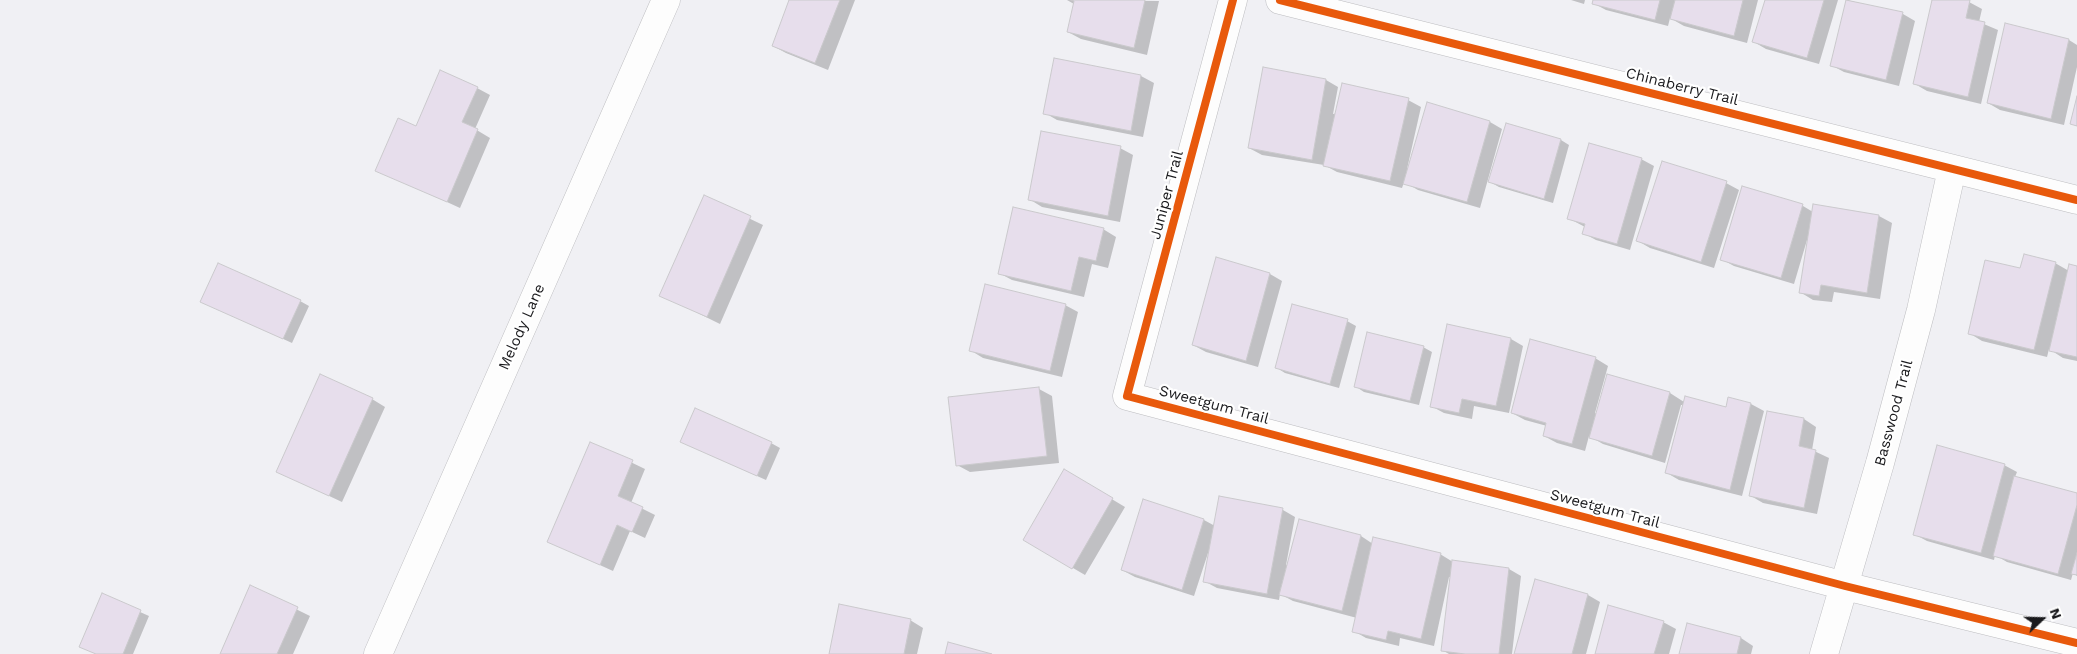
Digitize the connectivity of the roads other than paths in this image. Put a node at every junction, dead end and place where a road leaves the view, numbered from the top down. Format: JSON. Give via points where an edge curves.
{"nodes":[{"id":1,"x":666,"y":0,"type":"edge"},
{"id":2,"x":1234,"y":0,"type":"edge"},
{"id":3,"x":1280,"y":0,"type":"edge"},
{"id":4,"x":1952,"y":169,"type":"junction"},
{"id":5,"x":2077,"y":200,"type":"edge"},
{"id":6,"x":1127,"y":396,"type":"joint"},
{"id":7,"x":1845,"y":586,"type":"junction"},
{"id":8,"x":2077,"y":643,"type":"edge"},
{"id":9,"x":378,"y":654,"type":"edge"},
{"id":10,"x":1824,"y":654,"type":"edge"}],
"edges":[{"from":1,"to":9,"type":"street","name":"Melody Lane"},
{"from":2,"to":6,"type":"street","name":"Juniper Trail"},
{"from":3,"to":4,"type":"street","name":"Chinaberry Trail"},
{"from":4,"to":5,"type":"street","name":"Chinaberry Trail"},
{"from":4,"to":7,"type":"street","name":"Basswood Trail","via":[[1921,310]]},
{"from":6,"to":7,"type":"street","name":"Sweetgum Trail"},
{"from":7,"to":8,"type":"street","name":"Sweetgum Trail"},
{"from":7,"to":10,"type":"street","name":"Basswood Trail"}]}
